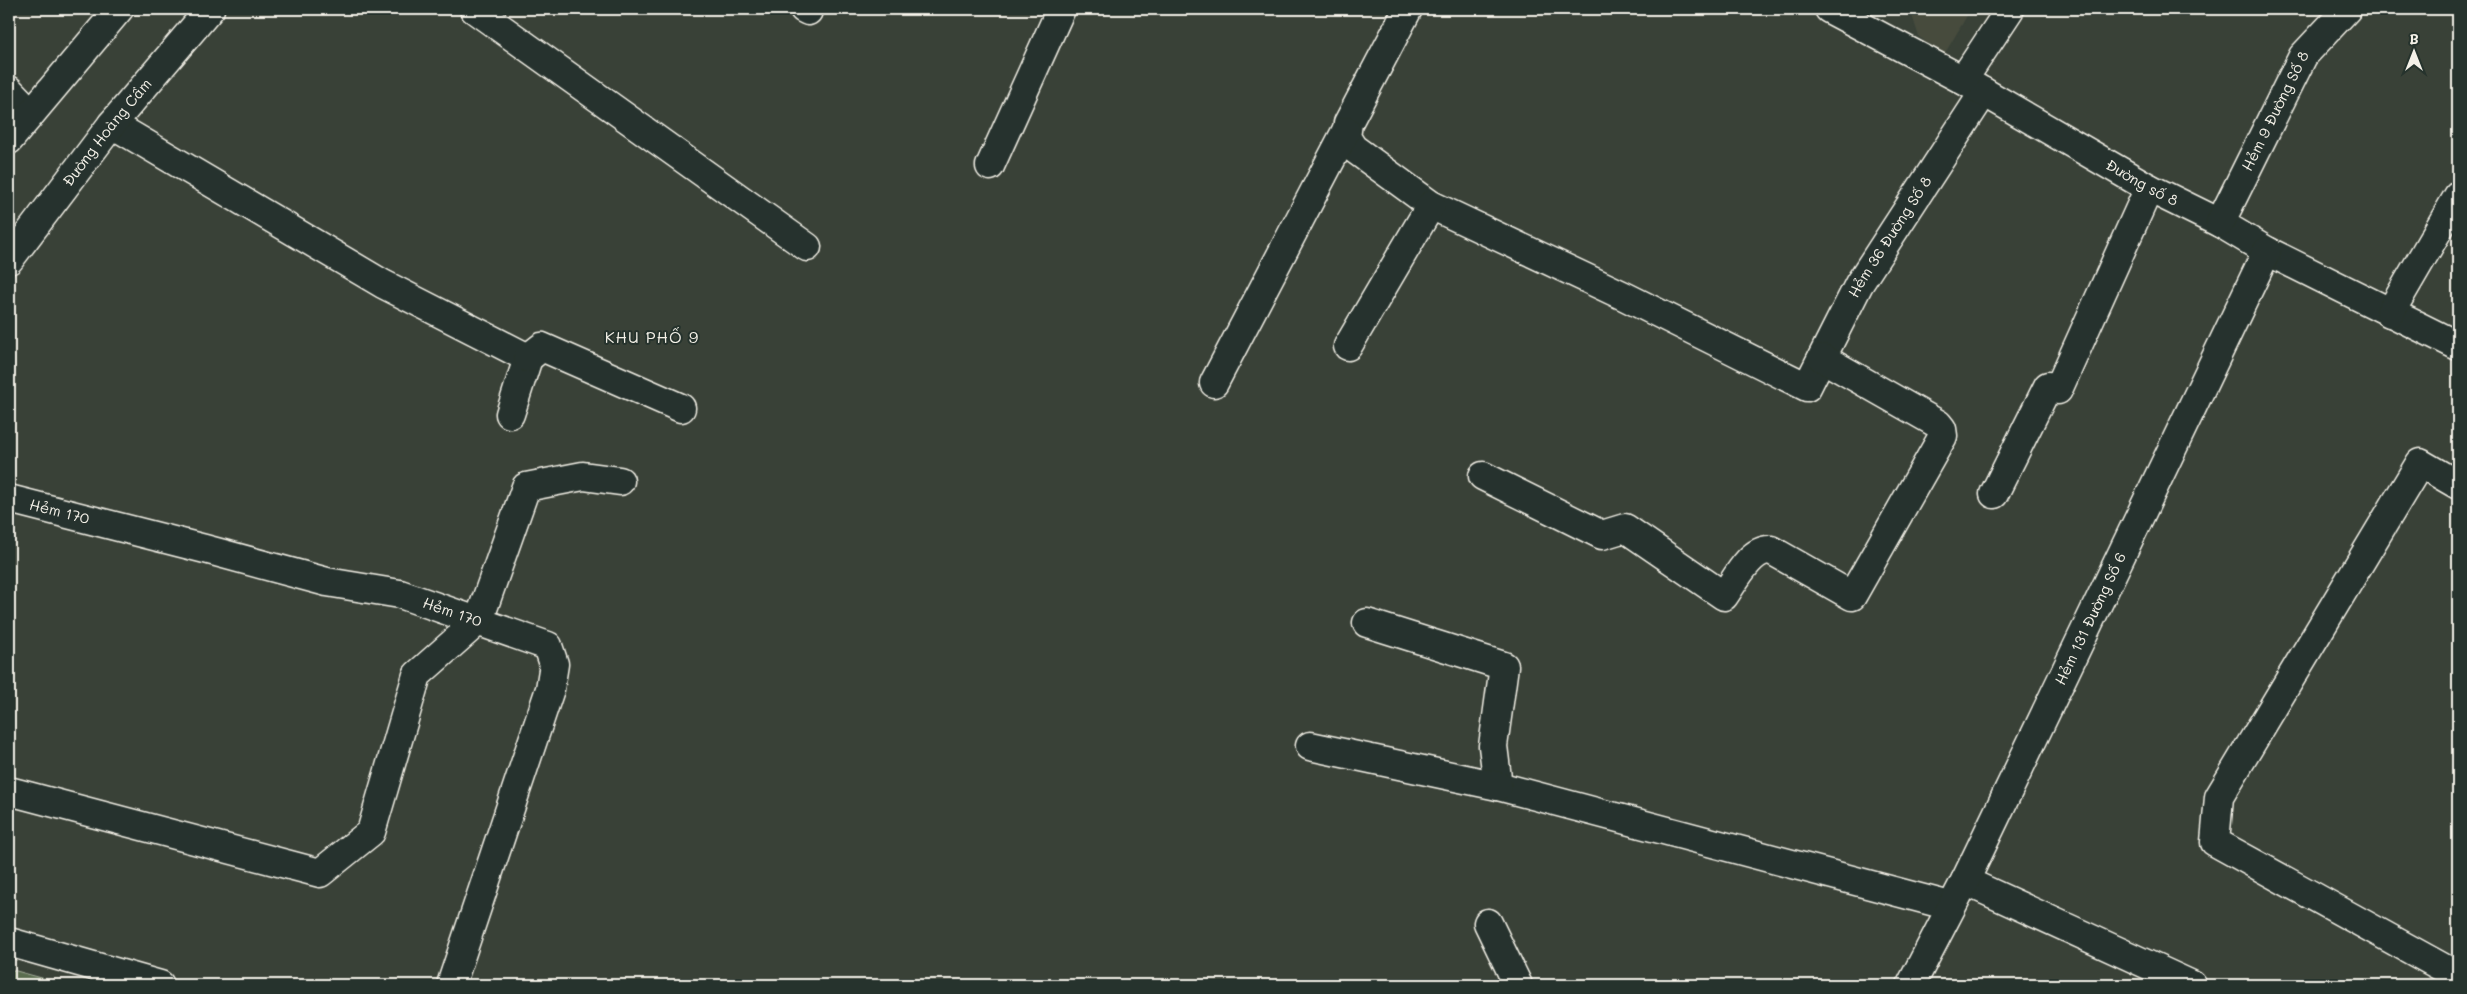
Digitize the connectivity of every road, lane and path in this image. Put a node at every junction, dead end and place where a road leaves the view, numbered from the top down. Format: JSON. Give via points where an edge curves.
{"nodes":[{"id":1,"x":119,"y":9,"type":"edge"},
{"id":2,"x":210,"y":9,"type":"edge"},
{"id":3,"x":474,"y":9,"type":"edge"},
{"id":4,"x":1061,"y":9,"type":"edge"},
{"id":5,"x":1408,"y":9,"type":"edge"},
{"id":6,"x":1829,"y":9,"type":"edge"},
{"id":7,"x":2010,"y":9,"type":"edge"},
{"id":8,"x":2347,"y":9,"type":"edge"},
{"id":9,"x":1974,"y":86,"type":"junction"},
{"id":10,"x":9,"y":90,"type":"edge"},
{"id":11,"x":31,"y":112,"type":"junction"},
{"id":12,"x":112,"y":124,"type":"junction"},
{"id":13,"x":1346,"y":134,"type":"junction"},
{"id":14,"x":9,"y":140,"type":"edge"},
{"id":15,"x":990,"y":166,"type":"dead end"},
{"id":16,"x":2149,"y":188,"type":"junction"},
{"id":17,"x":2458,"y":196,"type":"edge"},
{"id":18,"x":1432,"y":205,"type":"junction"},
{"id":19,"x":2220,"y":224,"type":"junction"},
{"id":20,"x":807,"y":247,"type":"dead end"},
{"id":21,"x":2267,"y":251,"type":"junction"},
{"id":22,"x":9,"y":260,"type":"edge"},
{"id":23,"x":2390,"y":313,"type":"junction"},
{"id":24,"x":1348,"y":346,"type":"dead end"},
{"id":25,"x":2458,"y":346,"type":"edge"},
{"id":26,"x":528,"y":358,"type":"junction"},
{"id":27,"x":1822,"y":358,"type":"junction"},
{"id":28,"x":1214,"y":383,"type":"dead end"},
{"id":29,"x":681,"y":408,"type":"dead end"},
{"id":30,"x":510,"y":414,"type":"dead end"},
{"id":31,"x":1483,"y":476,"type":"dead end"},
{"id":32,"x":620,"y":481,"type":"dead end"},
{"id":33,"x":2458,"y":485,"type":"edge"},
{"id":34,"x":1994,"y":494,"type":"dead end"},
{"id":35,"x":9,"y":499,"type":"edge"},
{"id":36,"x":479,"y":620,"type":"junction"},
{"id":37,"x":1368,"y":623,"type":"dead end"},
{"id":38,"x":1310,"y":746,"type":"dead end"},
{"id":39,"x":1498,"y":786,"type":"junction"},
{"id":40,"x":9,"y":791,"type":"edge"},
{"id":41,"x":1965,"y":881,"type":"junction"},
{"id":42,"x":1950,"y":906,"type":"junction"},
{"id":43,"x":1488,"y":923,"type":"dead end"},
{"id":44,"x":9,"y":942,"type":"edge"},
{"id":45,"x":2458,"y":976,"type":"edge"},
{"id":46,"x":160,"y":985,"type":"edge"},
{"id":47,"x":451,"y":985,"type":"edge"},
{"id":48,"x":1518,"y":985,"type":"edge"},
{"id":49,"x":1911,"y":985,"type":"edge"},
{"id":50,"x":2192,"y":985,"type":"edge"}],
"edges":[{"from":1,"to":11,"type":"street"},
{"from":2,"to":12,"type":"street","name":"Đường Hoàng Cầm"},
{"from":3,"to":20,"type":"street"},
{"from":4,"to":15,"type":"street"},
{"from":5,"to":13,"type":"street","via":[[1348,123]]},
{"from":6,"to":9,"type":"street","name":"Đường số 8"},
{"from":7,"to":9,"type":"street","name":"Hẻm 36 Đường Số 8"},
{"from":8,"to":19,"type":"street","name":"Hẻm 9 Đường Số 8","via":[[2303,56]]},
{"from":9,"to":16,"type":"street","name":"Đường số 8"},
{"from":9,"to":27,"type":"street","name":"Hẻm 36 Đường Số 8","via":[[1859,284]]},
{"from":10,"to":11,"type":"street"},
{"from":11,"to":14,"type":"street"},
{"from":12,"to":22,"type":"street","name":"Đường Hoàng Cầm"},
{"from":12,"to":26,"type":"street","via":[[383,284]]},
{"from":13,"to":18,"type":"street","via":[[1353,148]]},
{"from":13,"to":28,"type":"street"},
{"from":16,"to":19,"type":"street","name":"Đường số 8"},
{"from":16,"to":34,"type":"street","via":[[2058,390],[2048,386]]},
{"from":17,"to":23,"type":"street"},
{"from":18,"to":24,"type":"street"},
{"from":18,"to":27,"type":"street","name":"Hẻm 36 Đường Số 8","via":[[1807,387]]},
{"from":19,"to":21,"type":"street","name":"Đường số 8"},
{"from":21,"to":23,"type":"street","name":"Đường số 8"},
{"from":21,"to":41,"type":"street","name":"Hẻm 131 Đường Số 6"},
{"from":23,"to":25,"type":"street","name":"Đường số 8"},
{"from":26,"to":29,"type":"street","via":[[542,348]]},
{"from":26,"to":30,"type":"street"},
{"from":27,"to":31,"type":"street","via":[[1938,424],[1943,436],[1852,596],[1764,549],[1754,554],[1724,596],[1625,528],[1602,535]]},
{"from":32,"to":36,"type":"street","via":[[583,476],[526,487]]},
{"from":33,"to":45,"type":"street","via":[[2420,463],[2219,797],[2215,842]]},
{"from":35,"to":36,"type":"street","name":"Hẻm 170","via":[[327,582],[400,594]]},
{"from":36,"to":40,"type":"street","via":[[417,676],[371,832],[320,873]]},
{"from":36,"to":47,"type":"street","name":"Hẻm 170","via":[[548,646],[554,664],[550,689]]},
{"from":37,"to":39,"type":"street","via":[[1504,666],[1494,746]]},
{"from":38,"to":39,"type":"street"},
{"from":39,"to":42,"type":"street"},
{"from":41,"to":42,"type":"street","name":"Hẻm 131 Đường Số 6"},
{"from":41,"to":50,"type":"street"},
{"from":42,"to":49,"type":"street","name":"Hẻm 131 Đường Số 6"},
{"from":43,"to":48,"type":"street"},
{"from":44,"to":46,"type":"street"}]}
